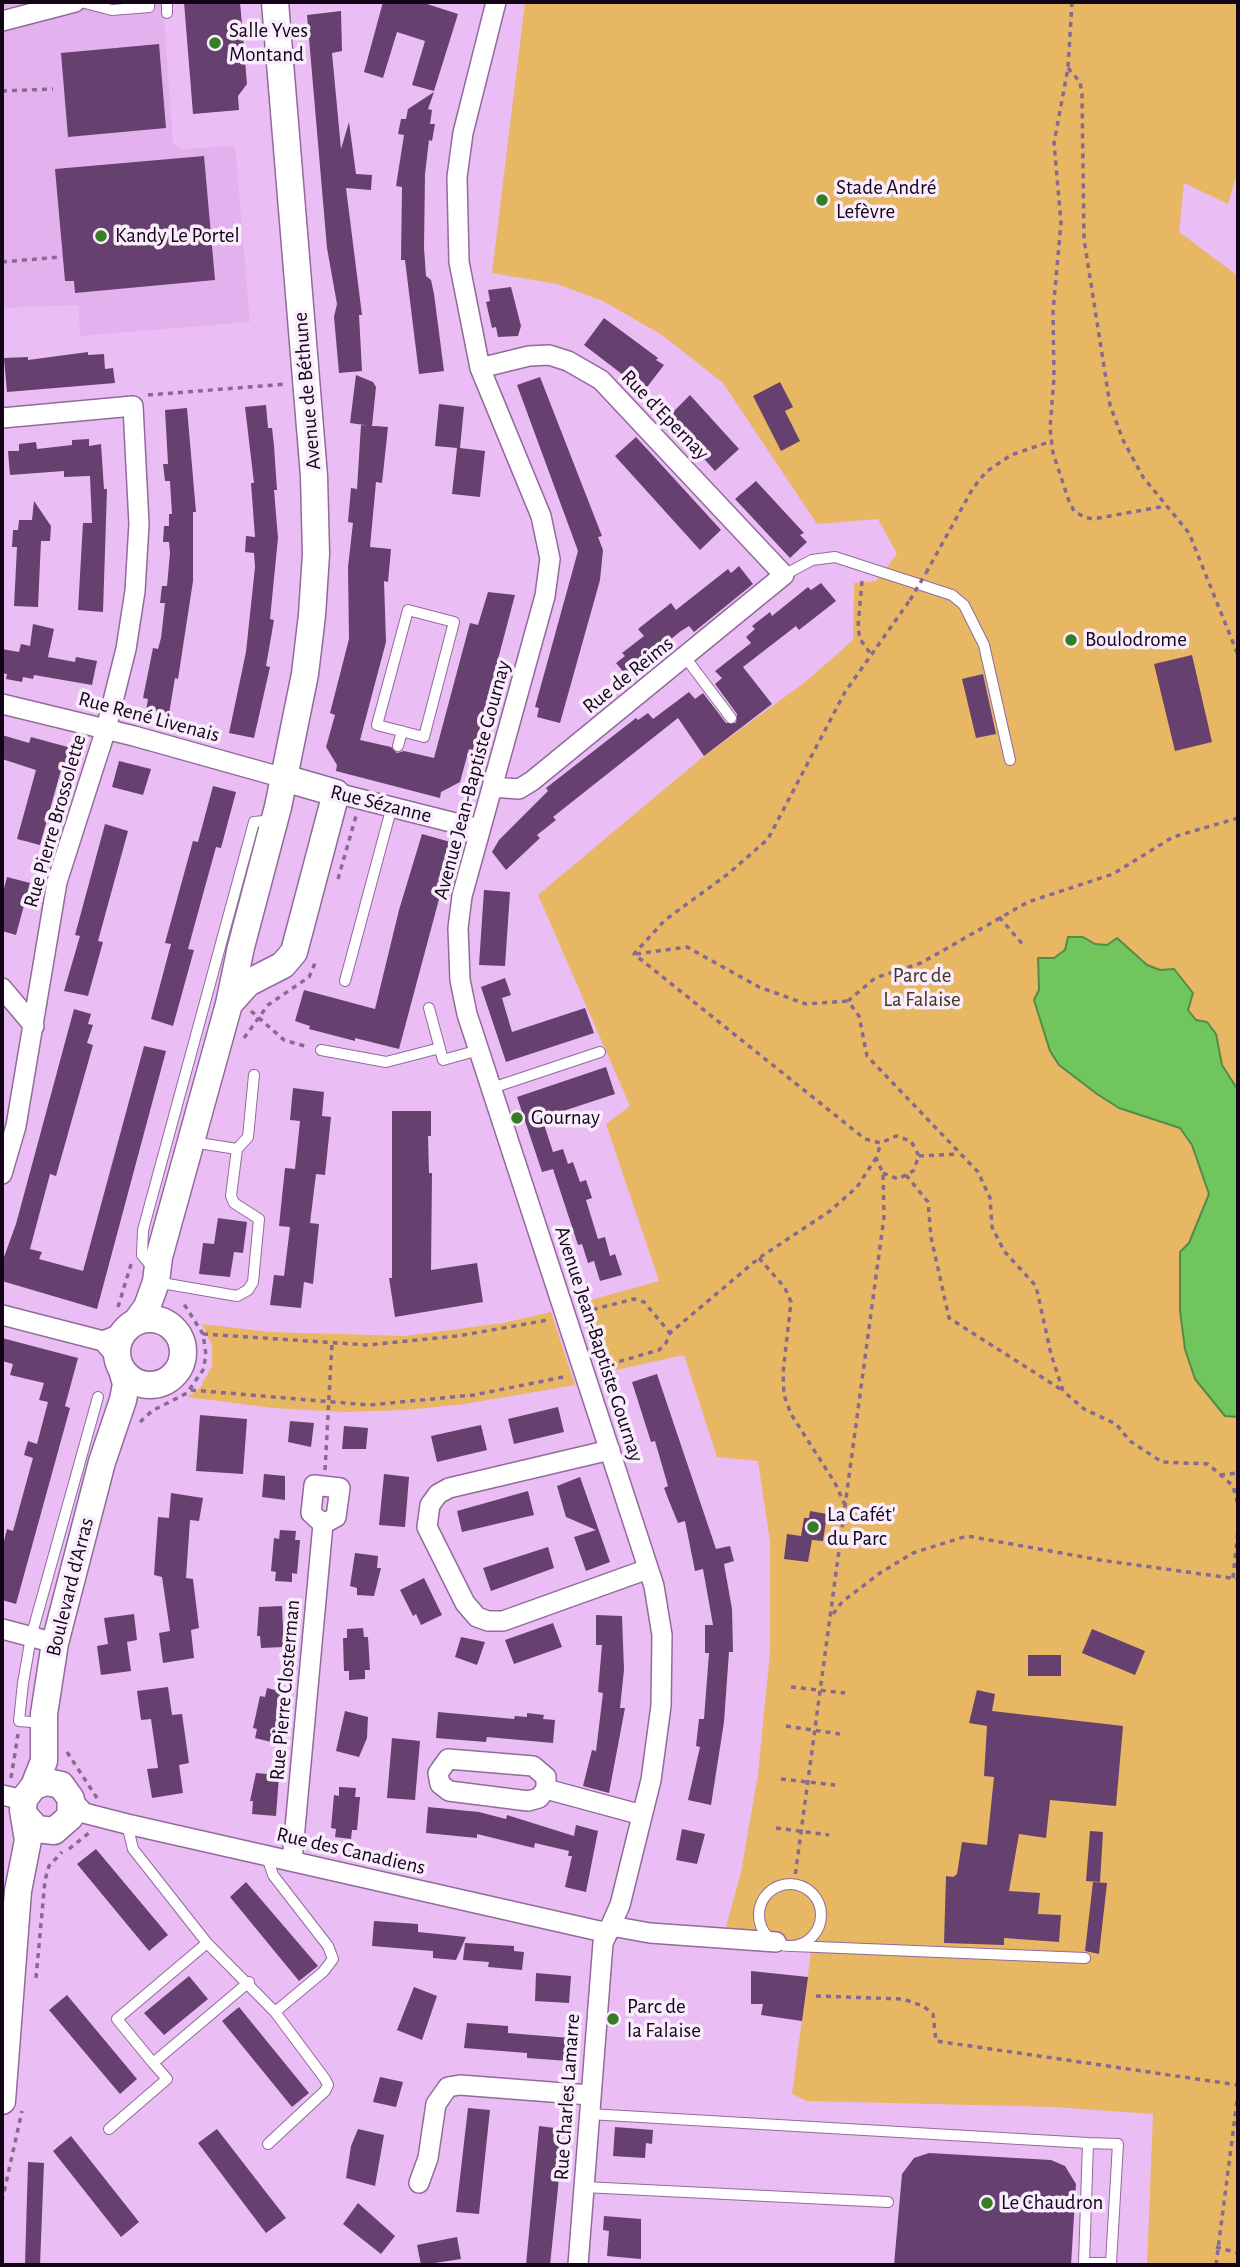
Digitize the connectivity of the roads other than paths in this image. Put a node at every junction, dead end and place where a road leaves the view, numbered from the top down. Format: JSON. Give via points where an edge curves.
{"nodes":[{"id":1,"x":75,"y":2,"type":"edge"},
{"id":2,"x":81,"y":2,"type":"edge"},
{"id":3,"x":149,"y":2,"type":"edge"},
{"id":4,"x":275,"y":2,"type":"edge"},
{"id":5,"x":496,"y":2,"type":"edge"},
{"id":6,"x":112,"y":6,"type":"edge"},
{"id":7,"x":2,"y":21,"type":"edge"},
{"id":8,"x":480,"y":368,"type":"junction"},
{"id":9,"x":2,"y":418,"type":"edge"},
{"id":10,"x":784,"y":575,"type":"junction"},
{"id":11,"x":685,"y":657,"type":"junction"},
{"id":12,"x":2,"y":704,"type":"edge"},
{"id":13,"x":731,"y":718,"type":"dead end"},
{"id":14,"x":106,"y":729,"type":"junction"},
{"id":15,"x":402,"y":732,"type":"junction"},
{"id":16,"x":398,"y":746,"type":"dead end"},
{"id":17,"x":1010,"y":760,"type":"dead end"},
{"id":18,"x":284,"y":778,"type":"junction"},
{"id":19,"x":492,"y":787,"type":"junction"},
{"id":20,"x":349,"y":795,"type":"junction"},
{"id":21,"x":386,"y":799,"type":"junction"},
{"id":22,"x":274,"y":820,"type":"junction"},
{"id":23,"x":480,"y":830,"type":"junction"},
{"id":24,"x":241,"y":947,"type":"junction"},
{"id":25,"x":274,"y":969,"type":"junction"},
{"id":26,"x":345,"y":981,"type":"dead end"},
{"id":27,"x":2,"y":988,"type":"edge"},
{"id":28,"x":229,"y":1004,"type":"junction"},
{"id":29,"x":429,"y":1008,"type":"dead end"},
{"id":30,"x":34,"y":1026,"type":"junction"},
{"id":31,"x":440,"y":1048,"type":"junction"},
{"id":32,"x":321,"y":1050,"type":"road end"},
{"id":33,"x":479,"y":1050,"type":"junction"},
{"id":34,"x":600,"y":1052,"type":"dead end"},
{"id":35,"x":254,"y":1075,"type":"dead end"},
{"id":36,"x":492,"y":1088,"type":"junction"},
{"id":37,"x":190,"y":1142,"type":"junction"},
{"id":38,"x":237,"y":1149,"type":"junction"},
{"id":39,"x":2,"y":1174,"type":"edge"},
{"id":40,"x":164,"y":1280,"type":"junction"},
{"id":41,"x":2,"y":1315,"type":"edge"},
{"id":42,"x":174,"y":1330,"type":"junction"},
{"id":43,"x":120,"y":1339,"type":"junction"},
{"id":44,"x":164,"y":1382,"type":"junction"},
{"id":45,"x":98,"y":1398,"type":"dead end"},
{"id":46,"x":123,"y":1431,"type":"junction"},
{"id":47,"x":610,"y":1450,"type":"junction"},
{"id":48,"x":324,"y":1486,"type":"road end"},
{"id":49,"x":648,"y":1569,"type":"junction"},
{"id":50,"x":2,"y":1629,"type":"edge"},
{"id":51,"x":43,"y":1640,"type":"junction"},
{"id":52,"x":43,"y":1733,"type":"junction"},
{"id":53,"x":546,"y":1789,"type":"junction"},
{"id":54,"x":19,"y":1798,"type":"edge"},
{"id":55,"x":75,"y":1812,"type":"junction"},
{"id":56,"x":642,"y":1815,"type":"junction"},
{"id":57,"x":127,"y":1825,"type":"junction"},
{"id":58,"x":267,"y":1855,"type":"junction"},
{"id":59,"x":292,"y":1861,"type":"junction"},
{"id":60,"x":20,"y":1876,"type":"junction"},
{"id":61,"x":609,"y":1929,"type":"junction"},
{"id":62,"x":208,"y":1943,"type":"junction"},
{"id":63,"x":784,"y":1944,"type":"junction"},
{"id":64,"x":1084,"y":1958,"type":"dead end"},
{"id":65,"x":249,"y":1982,"type":"junction"},
{"id":66,"x":275,"y":2012,"type":"junction"},
{"id":67,"x":153,"y":2063,"type":"junction"},
{"id":68,"x":589,"y":2104,"type":"junction"},
{"id":69,"x":12,"y":2105,"type":"edge"},
{"id":70,"x":109,"y":2129,"type":"dead end"},
{"id":71,"x":1088,"y":2143,"type":"junction"},
{"id":72,"x":268,"y":2144,"type":"dead end"},
{"id":73,"x":419,"y":2183,"type":"dead end"},
{"id":74,"x":584,"y":2188,"type":"junction"},
{"id":75,"x":888,"y":2202,"type":"dead end"},
{"id":76,"x":578,"y":2265,"type":"edge"}],
"edges":[{"from":1,"to":7,"type":"street"},
{"from":2,"to":6,"type":"lane"},
{"from":3,"to":6,"type":"lane","via":[[149,7]]},
{"from":4,"to":18,"type":"street","name":"Avenue de Béthune","via":[[316,509],[305,674]]},
{"from":5,"to":8,"type":"street","name":"Avenue Jean-Baptiste Gournay","via":[[469,103],[457,177],[459,261]]},
{"from":8,"to":10,"type":"street","name":"Rue d'Epernay","via":[[548,355],[601,380]]},
{"from":8,"to":19,"type":"street","name":"Avenue Jean-Baptiste Gournay","via":[[541,516],[550,559],[545,596]]},
{"from":9,"to":14,"type":"street","name":"Rue Pierre Brossolette","via":[[133,406],[138,558],[126,649]]},
{"from":10,"to":11,"type":"street","name":"Rue de Reims"},
{"from":10,"to":17,"type":"lane","via":[[823,557],[864,565],[952,595],[971,613],[984,645]]},
{"from":11,"to":13,"type":"lane"},
{"from":11,"to":19,"type":"street","name":"Rue de Reims","via":[[525,786],[513,790]]},
{"from":12,"to":14,"type":"street","name":"Rue René Livenais"},
{"from":14,"to":18,"type":"street","name":"Rue René Livenais"},
{"from":14,"to":30,"type":"street","name":"Rue Pierre Brossolette","via":[[57,882]]},
{"from":15,"to":15,"type":"lane","via":[[424,737],[454,622],[408,610],[377,725]]},
{"from":15,"to":16,"type":"lane"},
{"from":18,"to":20,"type":"street","name":"Rue Sézanne"},
{"from":18,"to":22,"type":"street","name":"Avenue de Béthune"},
{"from":19,"to":23,"type":"street","name":"Avenue Jean-Baptiste Gournay"},
{"from":20,"to":21,"type":"street","name":"Rue Sézanne"},
{"from":20,"to":25,"type":"street","via":[[294,952]]},
{"from":21,"to":23,"type":"street","name":"Rue Sézanne"},
{"from":21,"to":26,"type":"lane"},
{"from":22,"to":24,"type":"street","name":"Avenue de Béthune"},
{"from":22,"to":40,"type":"lane","via":[[254,822],[143,1230],[141,1248],[146,1262]]},
{"from":23,"to":33,"type":"street","name":"Avenue Jean-Baptiste Gournay","via":[[458,928],[462,991]]},
{"from":24,"to":25,"type":"street","via":[[250,963]]},
{"from":24,"to":28,"type":"street","name":"Boulevard d'Arras"},
{"from":25,"to":28,"type":"street","via":[[247,983]]},
{"from":27,"to":30,"type":"street"},
{"from":28,"to":37,"type":"street","name":"Boulevard d'Arras"},
{"from":29,"to":31,"type":"lane"},
{"from":30,"to":39,"type":"street","name":"Rue Pierre Brossolette","via":[[16,1126]]},
{"from":31,"to":32,"type":"lane","via":[[386,1062]]},
{"from":31,"to":33,"type":"lane","via":[[443,1060]]},
{"from":33,"to":36,"type":"street","name":"Avenue Jean-Baptiste Gournay"},
{"from":34,"to":36,"type":"lane"},
{"from":35,"to":38,"type":"lane","via":[[248,1136]]},
{"from":36,"to":47,"type":"street","name":"Avenue Jean-Baptiste Gournay"},
{"from":37,"to":38,"type":"lane"},
{"from":37,"to":40,"type":"street","name":"Boulevard d'Arras"},
{"from":38,"to":40,"type":"lane","via":[[232,1200],[259,1219],[253,1282],[237,1296]]},
{"from":40,"to":42,"type":"street","via":[[161,1303]]},
{"from":40,"to":43,"type":"street","name":"Boulevard d'Arras"},
{"from":41,"to":43,"type":"street"},
{"from":42,"to":43,"type":"street","via":[[154,1319]]},
{"from":42,"to":44,"type":"street","via":[[181,1342],[182,1359]]},
{"from":43,"to":44,"type":"street","via":[[138,1383]]},
{"from":43,"to":46,"type":"street","name":"Boulevard d'Arras"},
{"from":44,"to":46,"type":"street","name":"Boulevard d'Arras","via":[[136,1401]]},
{"from":45,"to":51,"type":"lane"},
{"from":46,"to":51,"type":"street","name":"Boulevard d'Arras"},
{"from":47,"to":49,"type":"street","name":"Avenue Jean-Baptiste Gournay"},
{"from":47,"to":49,"type":"street","via":[[449,1488],[430,1505],[428,1527],[466,1603],[488,1622],[503,1621]]},
{"from":48,"to":59,"type":"street","name":"Rue Pierre Closterman","via":[[340,1488],[337,1517],[323,1524]]},
{"from":49,"to":56,"type":"street","name":"Avenue Jean-Baptiste Gournay","via":[[660,1610],[663,1677]]},
{"from":50,"to":51,"type":"street"},
{"from":51,"to":52,"type":"street","name":"Boulevard d'Arras"},
{"from":52,"to":54,"type":"street","name":"Boulevard d'Arras","via":[[42,1770]]},
{"from":52,"to":55,"type":"street"},
{"from":53,"to":53,"type":"street","via":[[546,1777],[533,1766],[453,1759],[443,1763],[438,1773],[444,1788],[454,1793],[527,1801],[539,1798]]},
{"from":53,"to":56,"type":"street"},
{"from":54,"to":55,"type":"street","via":[[50,1782]]},
{"from":54,"to":55,"type":"street","via":[[40,1830]]},
{"from":54,"to":60,"type":"street","name":"Boulevard d'Arras","via":[[28,1840]]},
{"from":55,"to":57,"type":"street","name":"Rue des Canadiens"},
{"from":55,"to":60,"type":"street","via":[[37,1847]]},
{"from":56,"to":61,"type":"street","name":"Avenue Jean-Baptiste Gournay","via":[[620,1905]]},
{"from":57,"to":58,"type":"street","name":"Rue des Canadiens"},
{"from":57,"to":62,"type":"lane","via":[[133,1849]]},
{"from":58,"to":59,"type":"street","name":"Rue des Canadiens"},
{"from":58,"to":66,"type":"lane","via":[[273,1875],[333,1959]]},
{"from":59,"to":61,"type":"street","name":"Rue des Canadiens"},
{"from":60,"to":69,"type":"street","name":"Boulevard d'Arras"},
{"from":61,"to":63,"type":"street","name":"Rue des Canadiens"},
{"from":61,"to":68,"type":"street","name":"Rue Charles Lamarre","via":[[603,1943]]},
{"from":62,"to":65,"type":"lane"},
{"from":62,"to":67,"type":"lane","via":[[117,2019]]},
{"from":63,"to":63,"type":"lane","via":[[763,1930],[760,1906],[770,1891],[794,1884],[816,1896],[821,1914],[815,1933],[806,1942]]},
{"from":63,"to":64,"type":"lane"},
{"from":65,"to":66,"type":"lane"},
{"from":65,"to":67,"type":"lane"},
{"from":66,"to":72,"type":"lane","via":[[328,2085]]},
{"from":67,"to":70,"type":"lane","via":[[167,2080]]},
{"from":68,"to":71,"type":"lane"},
{"from":68,"to":73,"type":"street","via":[[448,2087],[436,2104],[428,2158]]},
{"from":68,"to":74,"type":"street","name":"Rue Charles Lamarre"},
{"from":71,"to":71,"type":"lane","via":[[1084,2263],[1111,2263],[1118,2144]]},
{"from":74,"to":75,"type":"lane"},
{"from":74,"to":76,"type":"street","name":"Rue Charles Lamarre"}]}
